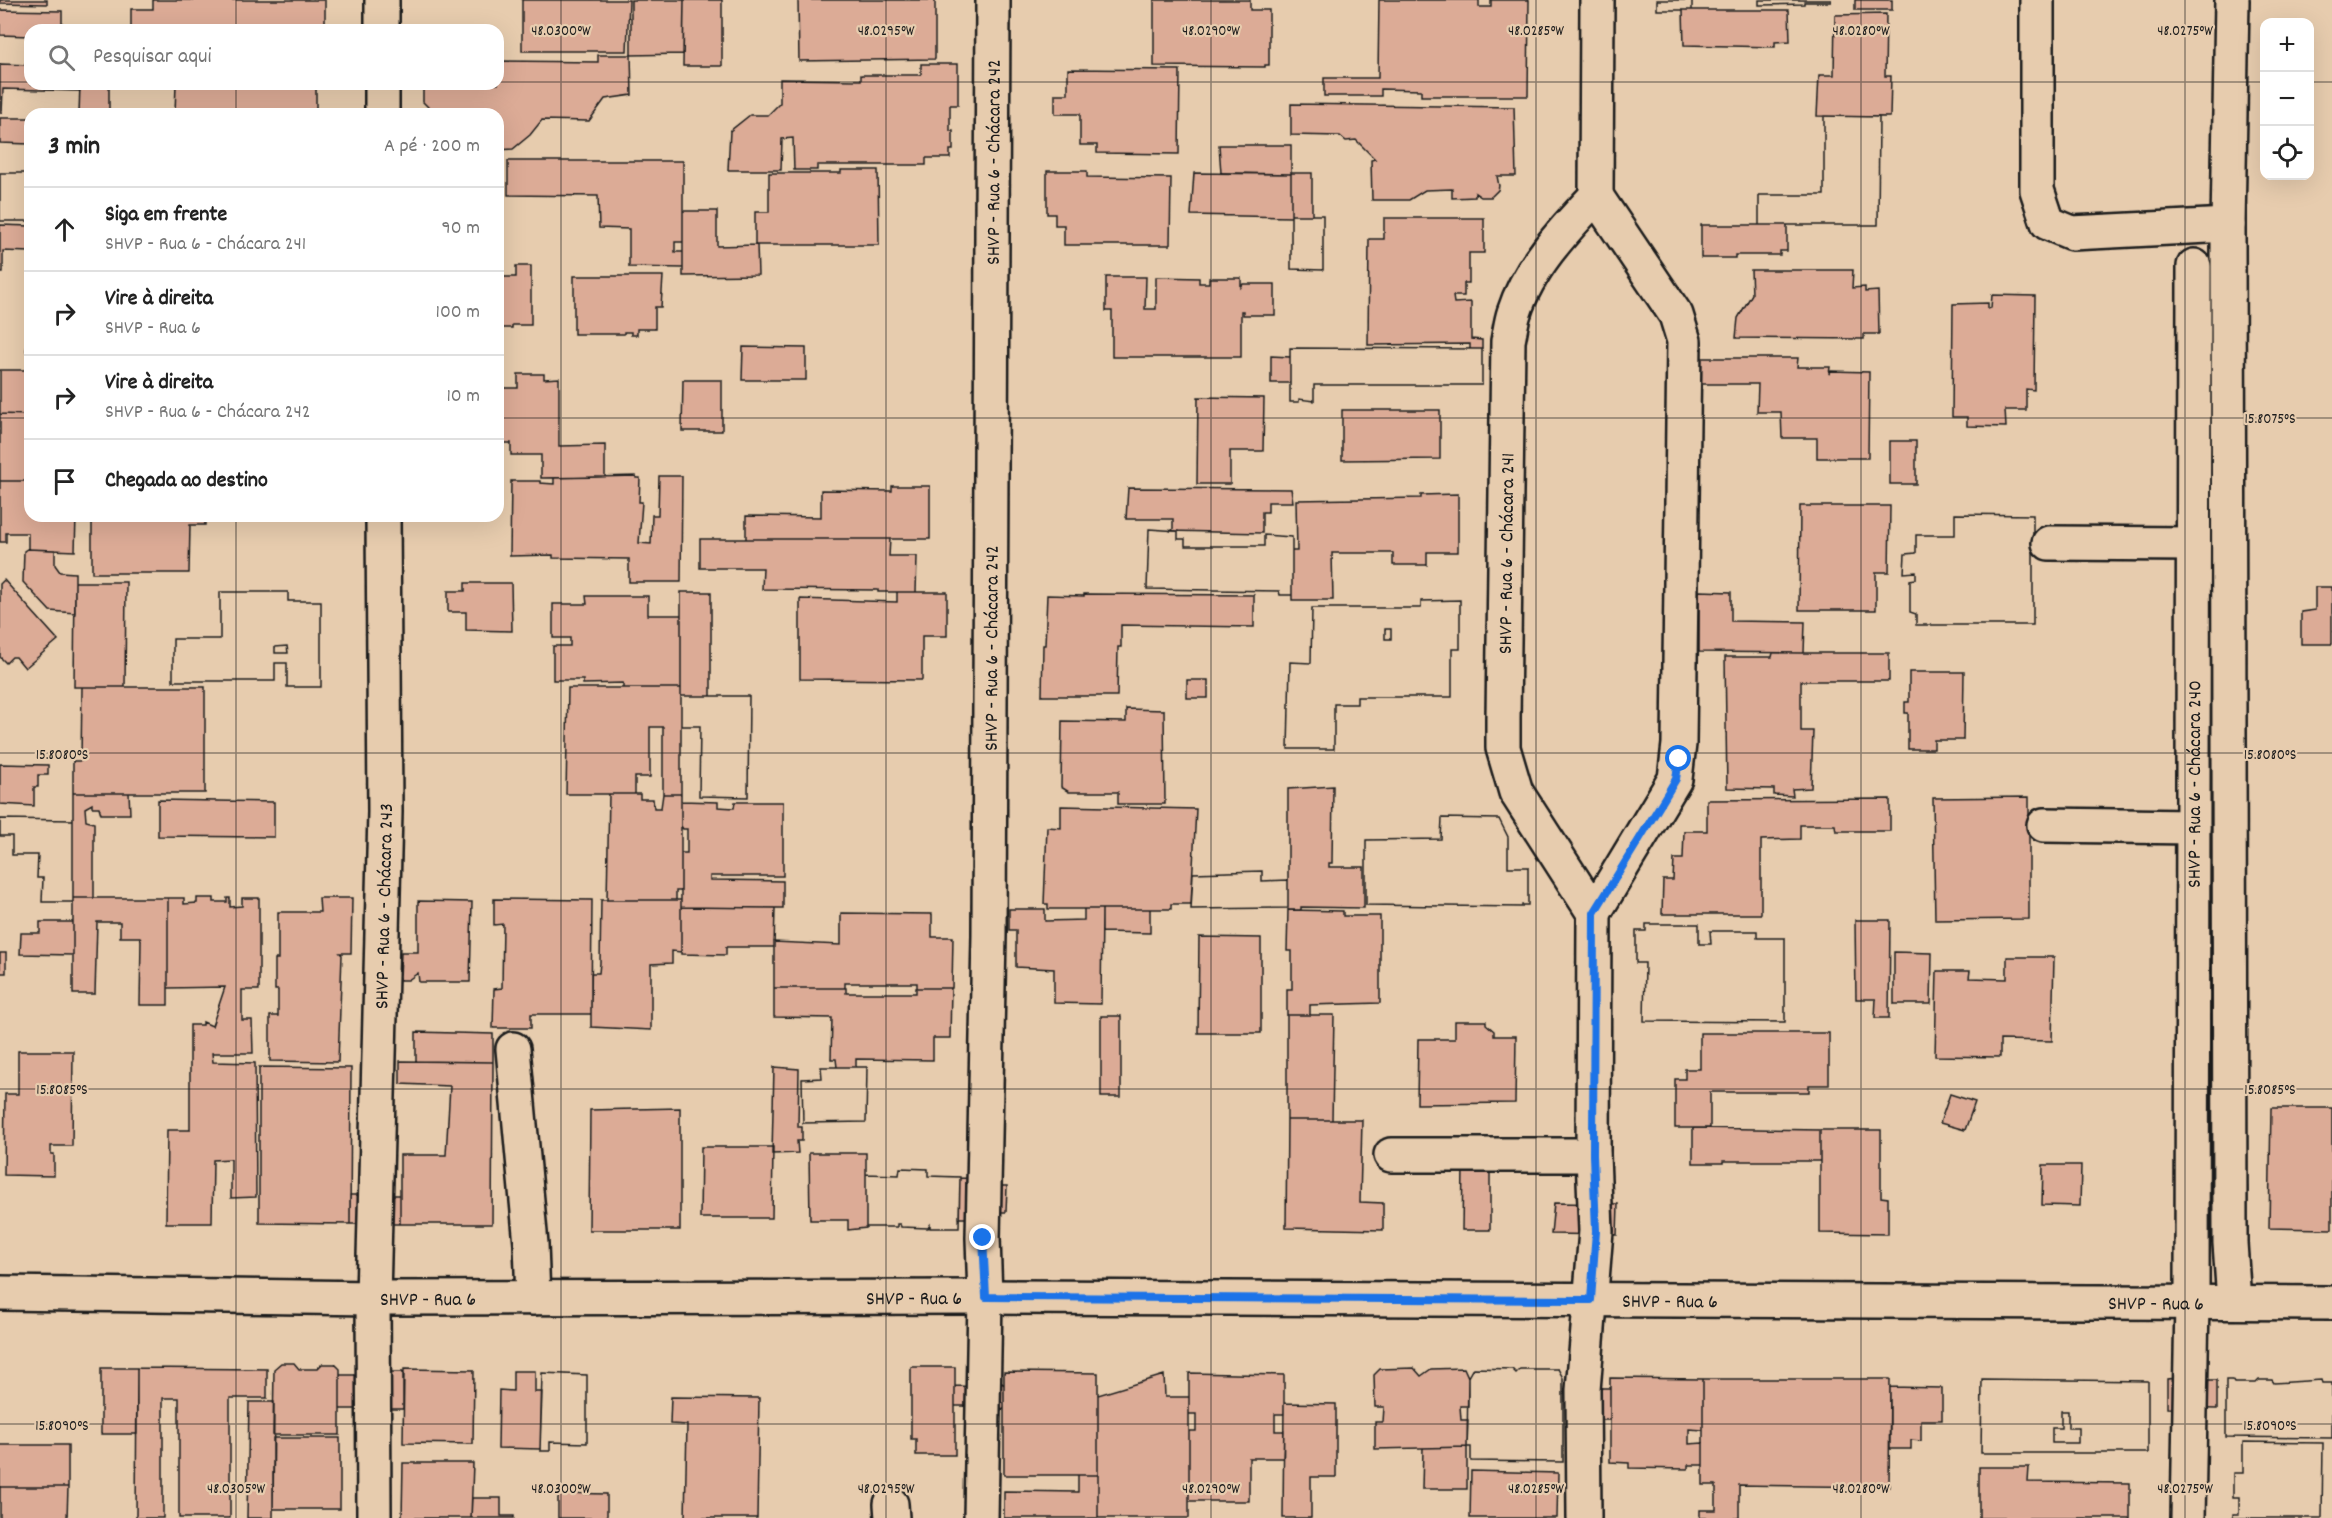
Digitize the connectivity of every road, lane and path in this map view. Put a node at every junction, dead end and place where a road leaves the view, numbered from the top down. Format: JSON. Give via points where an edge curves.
{"nodes":[{"id":1,"x":382,"y":0,"type":"edge"},
{"id":2,"x":993,"y":0,"type":"edge"},
{"id":3,"x":1597,"y":0,"type":"edge"},
{"id":4,"x":2037,"y":0,"type":"edge"},
{"id":5,"x":2232,"y":0,"type":"edge"},
{"id":6,"x":382,"y":24,"type":"edge"},
{"id":7,"x":382,"y":90,"type":"edge"},
{"id":8,"x":382,"y":108,"type":"edge"},
{"id":9,"x":1596,"y":196,"type":"junction"},
{"id":10,"x":2228,"y":225,"type":"junction"},
{"id":11,"x":2194,"y":266,"type":"dead end"},
{"id":12,"x":383,"y":522,"type":"edge"},
{"id":13,"x":2049,"y":543,"type":"dead end"},
{"id":14,"x":2193,"y":544,"type":"junction"},
{"id":15,"x":2044,"y":825,"type":"dead end"},
{"id":16,"x":2193,"y":827,"type":"junction"},
{"id":17,"x":1594,"y":913,"type":"junction"},
{"id":18,"x":513,"y":1049,"type":"dead end"},
{"id":19,"x":1391,"y":1155,"type":"dead end"},
{"id":20,"x":1593,"y":1155,"type":"junction"},
{"id":21,"x":0,"y":1293,"type":"edge"},
{"id":22,"x":986,"y":1297,"type":"junction"},
{"id":23,"x":373,"y":1298,"type":"junction"},
{"id":24,"x":533,"y":1298,"type":"junction"},
{"id":25,"x":1591,"y":1300,"type":"junction"},
{"id":26,"x":2192,"y":1302,"type":"junction"},
{"id":27,"x":2234,"y":1302,"type":"junction"},
{"id":28,"x":2332,"y":1304,"type":"edge"},
{"id":29,"x":374,"y":1518,"type":"edge"},
{"id":30,"x":981,"y":1518,"type":"edge"},
{"id":31,"x":1584,"y":1518,"type":"edge"},
{"id":32,"x":2188,"y":1518,"type":"edge"}],
"edges":[{"from":1,"to":6,"type":"street"},
{"from":2,"to":22,"type":"street","name":"SHVP - Rua 6 - Chácara 242","via":[[989,934],[983,1238]]},
{"from":3,"to":9,"type":"street"},
{"from":4,"to":10,"type":"street","via":[[2037,190],[2048,223],[2072,233]]},
{"from":5,"to":10,"type":"street"},
{"from":7,"to":8,"type":"street"},
{"from":9,"to":17,"type":"street","via":[[1676,315],[1684,341],[1684,410],[1676,779]]},
{"from":9,"to":17,"type":"street","name":"SHVP - Rua 6 - Chácara 241","via":[[1566,227],[1536,268],[1514,313],[1508,341],[1503,718],[1503,748],[1516,792]]},
{"from":10,"to":27,"type":"street","via":[[2230,1243]]},
{"from":11,"to":14,"type":"street","name":"SHVP - Rua 6 - Chácara 240"},
{"from":12,"to":23,"type":"street","name":"SHVP - Rua 6 - Chácara 243","via":[[385,812]]},
{"from":13,"to":14,"type":"street"},
{"from":14,"to":16,"type":"street","name":"SHVP - Rua 6 - Chácara 240"},
{"from":15,"to":16,"type":"street"},
{"from":16,"to":26,"type":"street","name":"SHVP - Rua 6 - Chácara 240"},
{"from":17,"to":20,"type":"street"},
{"from":18,"to":24,"type":"street"},
{"from":19,"to":20,"type":"street"},
{"from":20,"to":25,"type":"street","via":[[1596,1231]]},
{"from":21,"to":23,"type":"street","name":"SHVP - Rua 6"},
{"from":22,"to":24,"type":"street","name":"SHVP - Rua 6"},
{"from":22,"to":25,"type":"street","name":"SHVP - Rua 6"},
{"from":22,"to":30,"type":"street","name":"SHVP - Rua 6 - Chácara 242"},
{"from":23,"to":24,"type":"street","name":"SHVP - Rua 6"},
{"from":23,"to":29,"type":"street","name":"SHVP - Rua 6 - Chácara 243"},
{"from":25,"to":26,"type":"street","name":"SHVP - Rua 6"},
{"from":25,"to":31,"type":"street","via":[[1583,1390]]},
{"from":26,"to":27,"type":"street","name":"SHVP - Rua 6"},
{"from":26,"to":32,"type":"street","name":"SHVP - Rua 6 - Chácara 240"},
{"from":27,"to":28,"type":"street","name":"SHVP - Rua 6"}]}
